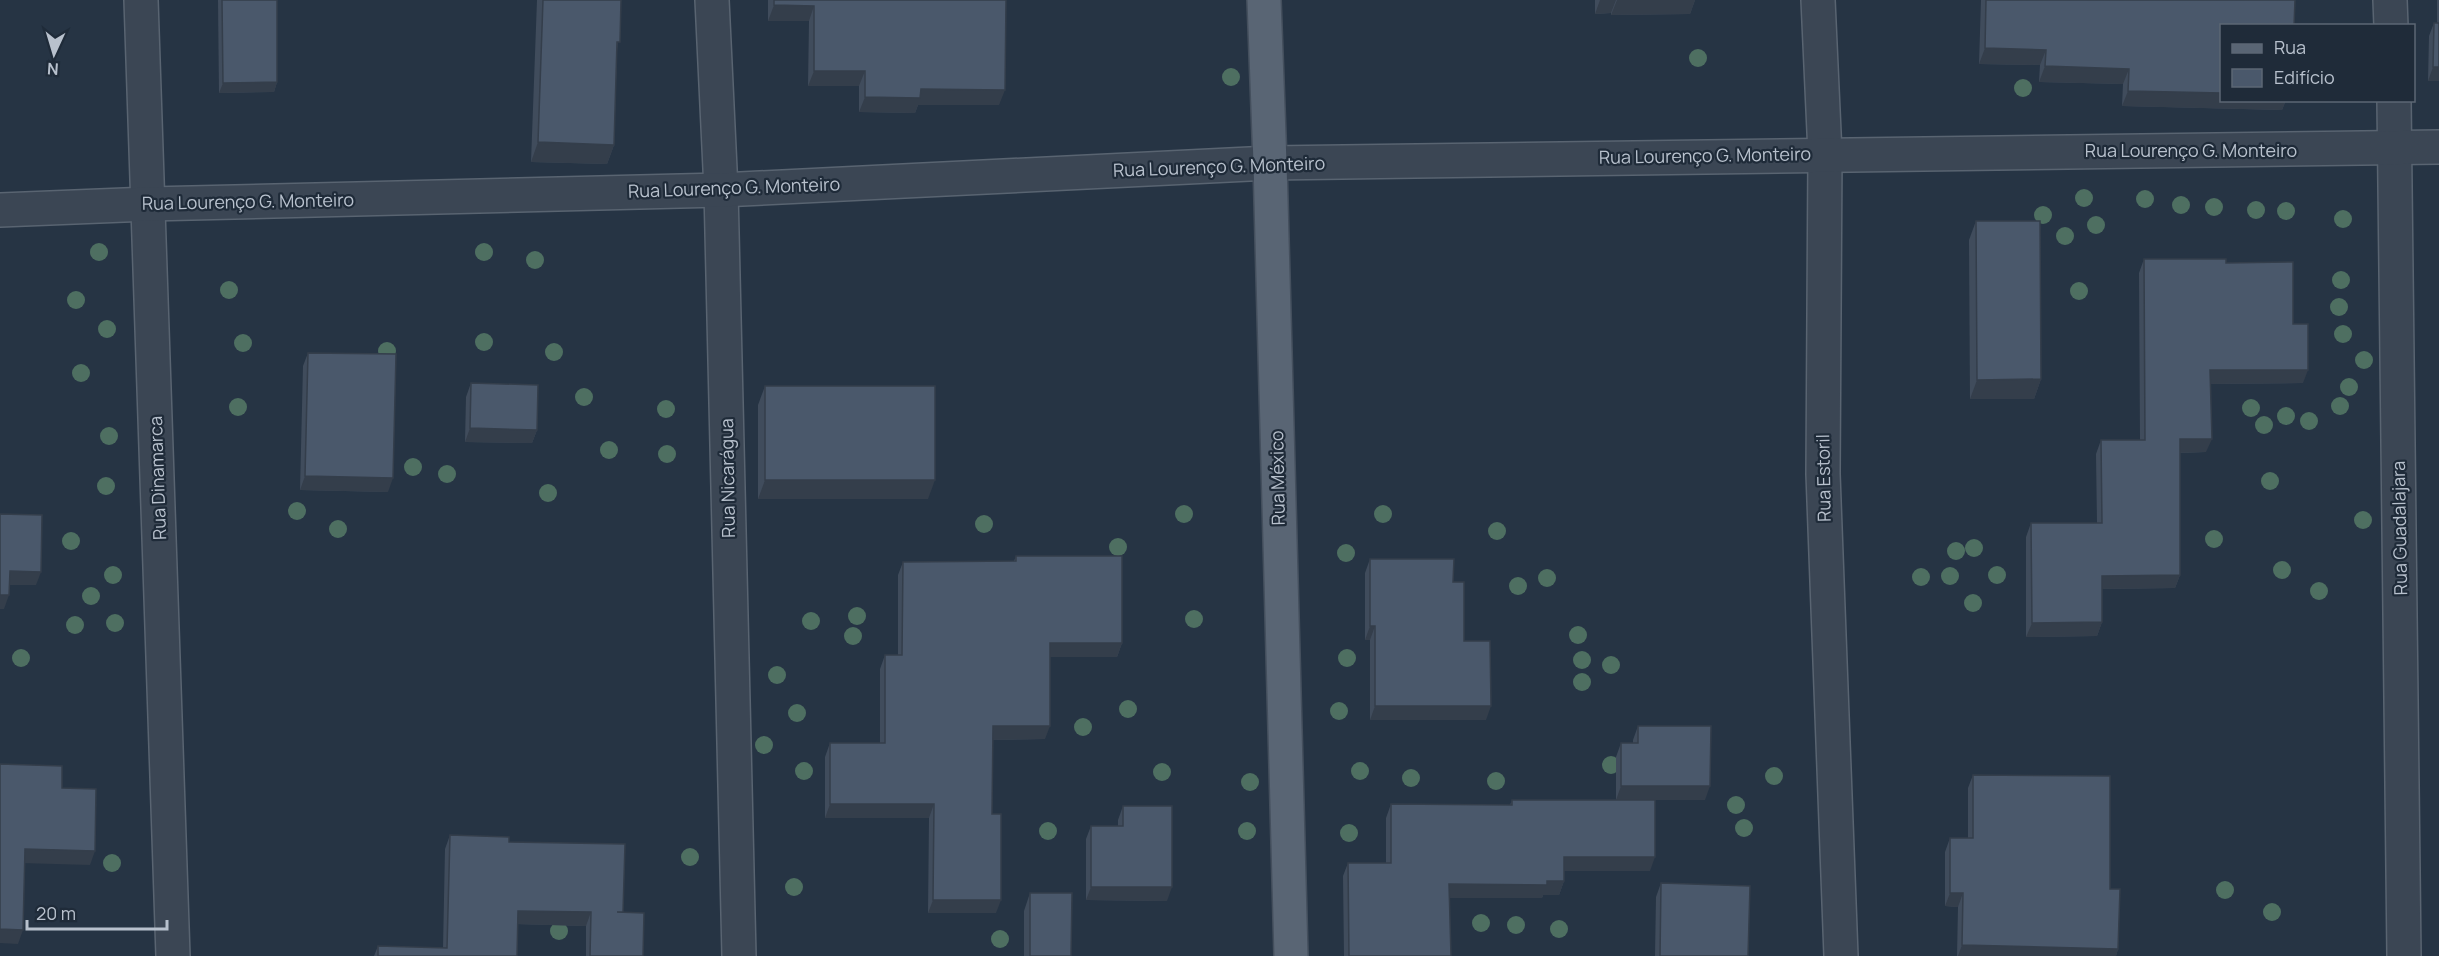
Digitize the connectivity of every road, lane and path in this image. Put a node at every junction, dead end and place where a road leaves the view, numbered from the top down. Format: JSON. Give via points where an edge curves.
{"nodes":[{"id":1,"x":141,"y":0,"type":"edge"},
{"id":2,"x":712,"y":0,"type":"edge"},
{"id":3,"x":1264,"y":0,"type":"edge"},
{"id":4,"x":1818,"y":0,"type":"edge"},
{"id":5,"x":2390,"y":0,"type":"edge"},
{"id":6,"x":2391,"y":24,"type":"edge"},
{"id":7,"x":2394,"y":102,"type":"edge"},
{"id":8,"x":2439,"y":147,"type":"edge"},
{"id":9,"x":2396,"y":149,"type":"junction"},
{"id":10,"x":1825,"y":154,"type":"junction"},
{"id":11,"x":1270,"y":163,"type":"junction"},
{"id":12,"x":721,"y":190,"type":"junction"},
{"id":13,"x":149,"y":204,"type":"junction"},
{"id":14,"x":0,"y":210,"type":"edge"},
{"id":15,"x":173,"y":956,"type":"edge"},
{"id":16,"x":739,"y":956,"type":"edge"},
{"id":17,"x":1291,"y":956,"type":"edge"},
{"id":18,"x":1841,"y":956,"type":"edge"},
{"id":19,"x":2404,"y":956,"type":"edge"}],
"edges":[{"from":1,"to":13,"type":"street","name":"Rua Dinamarca"},
{"from":2,"to":12,"type":"street","name":"Rua Nicarágua"},
{"from":3,"to":11,"type":"main road","name":"Rua México"},
{"from":4,"to":10,"type":"street","name":"Rua Estoril"},
{"from":5,"to":6,"type":"street"},
{"from":7,"to":9,"type":"street","name":"Rua Guadalajara"},
{"from":8,"to":9,"type":"street","name":"Rua Lourenço G. Monteiro"},
{"from":9,"to":10,"type":"street","name":"Rua Lourenço G. Monteiro"},
{"from":9,"to":19,"type":"street","name":"Rua Guadalajara"},
{"from":10,"to":11,"type":"street","name":"Rua Lourenço G. Monteiro"},
{"from":10,"to":18,"type":"street","name":"Rua Estoril","via":[[1823,474]]},
{"from":11,"to":12,"type":"street","name":"Rua Lourenço G. Monteiro"},
{"from":11,"to":17,"type":"main road","name":"Rua México"},
{"from":12,"to":13,"type":"street","name":"Rua Lourenço G. Monteiro"},
{"from":12,"to":16,"type":"street","name":"Rua Nicarágua"},
{"from":13,"to":14,"type":"street","name":"Rua Lourenço G. Monteiro"},
{"from":13,"to":15,"type":"street","name":"Rua Dinamarca"}]}
